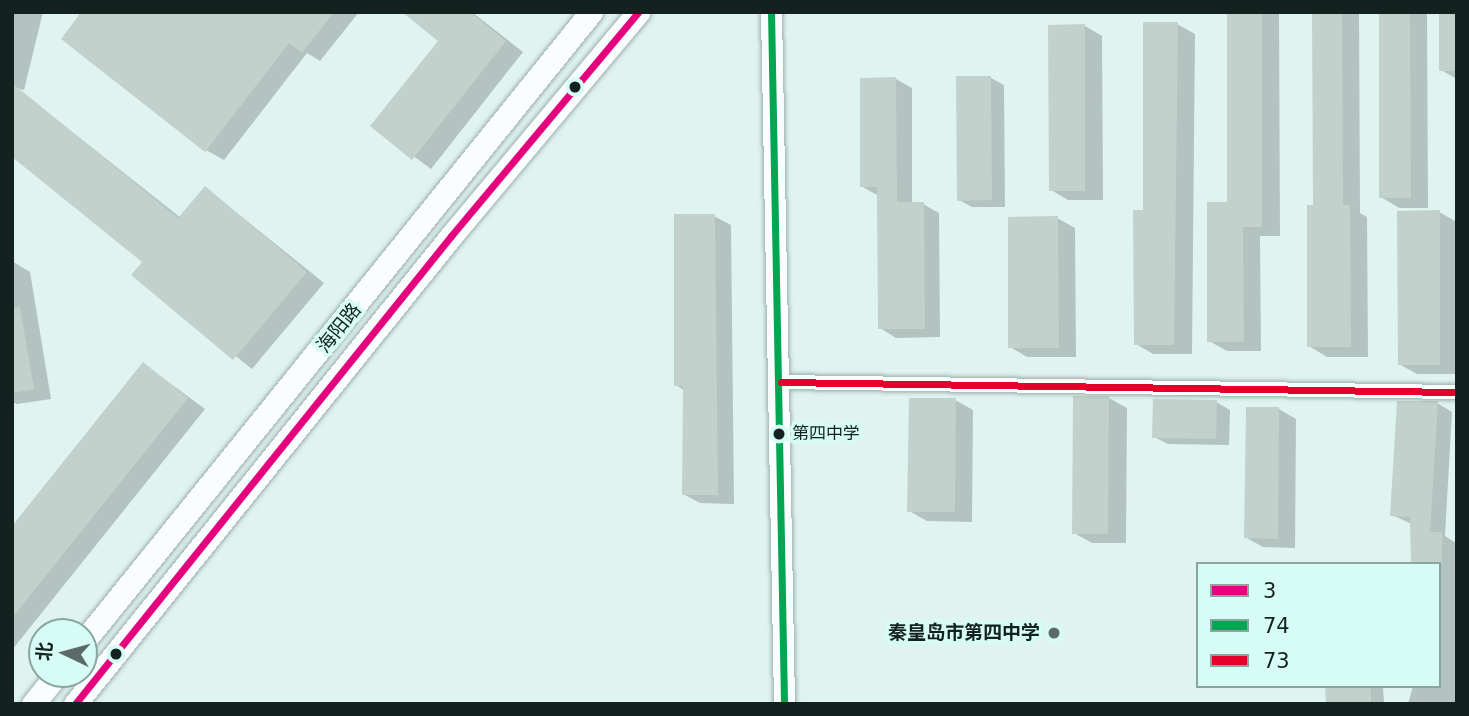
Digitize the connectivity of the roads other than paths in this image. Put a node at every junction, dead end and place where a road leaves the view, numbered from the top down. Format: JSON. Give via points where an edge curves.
{"nodes":[{"id":1,"x":591,"y":12,"type":"edge"},
{"id":2,"x":638,"y":12,"type":"edge"},
{"id":3,"x":771,"y":12,"type":"edge"},
{"id":4,"x":781,"y":382,"type":"junction"},
{"id":5,"x":1457,"y":392,"type":"edge"},
{"id":6,"x":98,"y":624,"type":"edge"},
{"id":7,"x":46,"y":688,"type":"edge"},
{"id":8,"x":33,"y":704,"type":"edge"},
{"id":9,"x":75,"y":704,"type":"edge"},
{"id":10,"x":784,"y":704,"type":"edge"}],
"edges":[{"from":1,"to":6,"type":"main road","name":"海阳路"},
{"from":2,"to":9,"type":"main road","name":"海阳路","via":[[451,236]]},
{"from":3,"to":4,"type":"main road"},
{"from":4,"to":5,"type":"street"},
{"from":4,"to":10,"type":"main road"},
{"from":7,"to":8,"type":"main road"}]}
